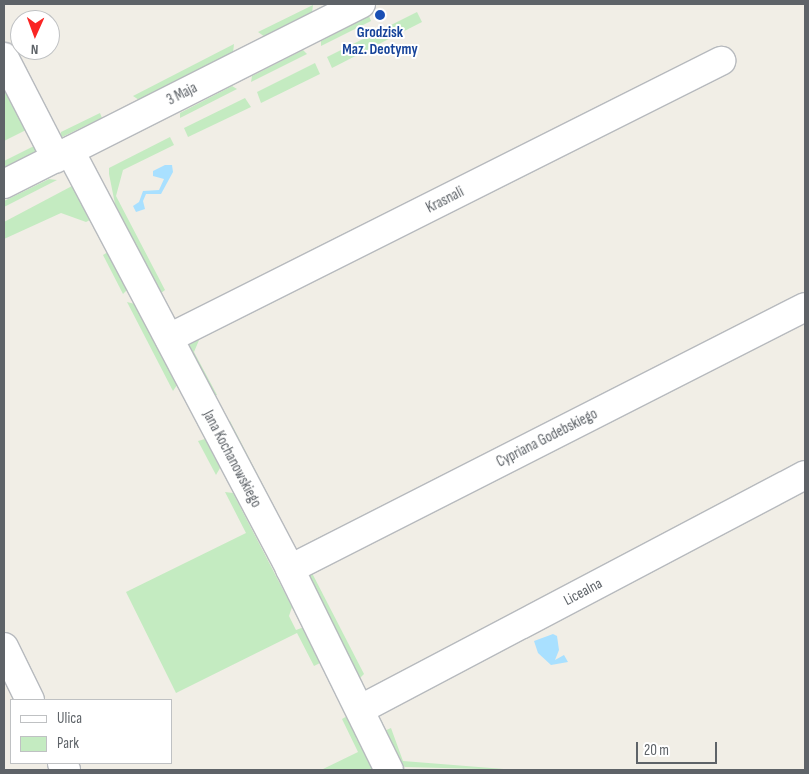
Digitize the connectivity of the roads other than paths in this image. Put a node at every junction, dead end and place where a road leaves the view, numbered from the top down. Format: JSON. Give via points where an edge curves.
{"nodes":[{"id":1,"x":361,"y":4,"type":"edge"},
{"id":2,"x":4,"y":58,"type":"edge"},
{"id":3,"x":722,"y":61,"type":"dead end"},
{"id":4,"x":63,"y":155,"type":"junction"},
{"id":5,"x":4,"y":184,"type":"edge"},
{"id":6,"x":805,"y":307,"type":"edge"},
{"id":7,"x":169,"y":338,"type":"junction"},
{"id":8,"x":805,"y":475,"type":"edge"},
{"id":9,"x":290,"y":569,"type":"junction"},
{"id":10,"x":4,"y":648,"type":"edge"},
{"id":11,"x":20,"y":697,"type":"edge"},
{"id":12,"x":361,"y":709,"type":"junction"},
{"id":13,"x":389,"y":770,"type":"edge"}],
"edges":[{"from":1,"to":4,"type":"street","name":"3 Maja"},
{"from":2,"to":4,"type":"street","name":"Jana Kochanowskiego"},
{"from":3,"to":7,"type":"street","name":"Krasnali"},
{"from":4,"to":5,"type":"street","name":"3 Maja"},
{"from":4,"to":7,"type":"street","name":"Jana Kochanowskiego"},
{"from":6,"to":9,"type":"street","name":"Cypriana Godebskiego"},
{"from":7,"to":9,"type":"street","name":"Jana Kochanowskiego"},
{"from":8,"to":12,"type":"street","name":"Licealna"},
{"from":9,"to":12,"type":"street","name":"Jana Kochanowskiego"},
{"from":10,"to":11,"type":"street"},
{"from":12,"to":13,"type":"street","name":"Jana Kochanowskiego"}]}
